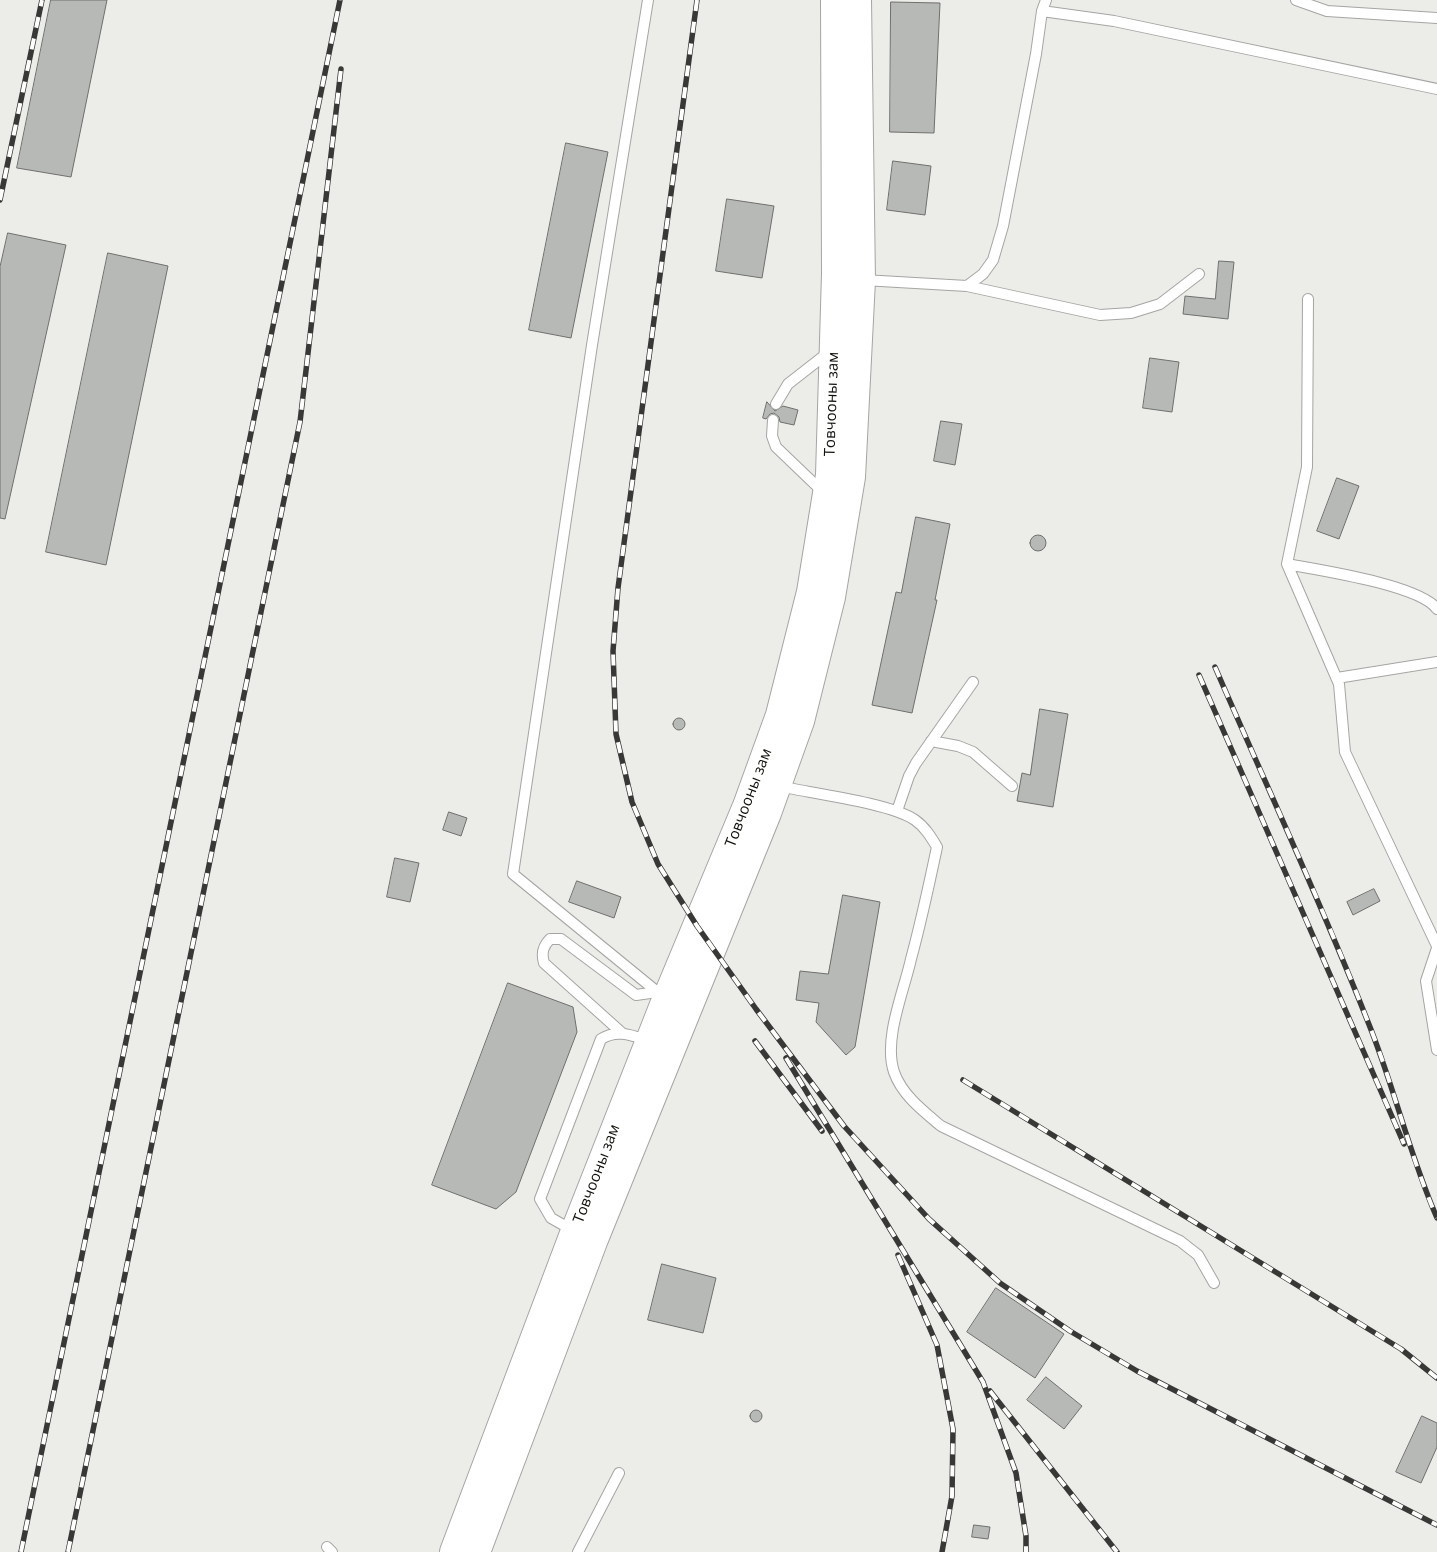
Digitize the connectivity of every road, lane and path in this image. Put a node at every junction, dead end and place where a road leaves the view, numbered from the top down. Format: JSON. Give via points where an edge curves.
{"nodes":[{"id":1,"x":648,"y":0,"type":"edge"},
{"id":2,"x":835,"y":0,"type":"edge"},
{"id":3,"x":857,"y":0,"type":"edge"},
{"id":4,"x":1046,"y":0,"type":"edge"},
{"id":5,"x":1296,"y":0,"type":"edge"},
{"id":6,"x":1042,"y":10,"type":"junction"},
{"id":7,"x":1437,"y":18,"type":"edge"},
{"id":8,"x":1437,"y":89,"type":"edge"},
{"id":9,"x":1199,"y":274,"type":"dead end"},
{"id":10,"x":861,"y":280,"type":"junction"},
{"id":11,"x":967,"y":286,"type":"junction"},
{"id":12,"x":1308,"y":299,"type":"dead end"},
{"id":13,"x":834,"y":348,"type":"junction"},
{"id":14,"x":776,"y":404,"type":"dead end"},
{"id":15,"x":773,"y":420,"type":"dead end"},
{"id":16,"x":826,"y":495,"type":"junction"},
{"id":17,"x":1287,"y":564,"type":"junction"},
{"id":18,"x":1437,"y":609,"type":"edge"},
{"id":19,"x":1437,"y":662,"type":"edge"},
{"id":20,"x":1337,"y":678,"type":"junction"},
{"id":21,"x":974,"y":682,"type":"dead end"},
{"id":22,"x":931,"y":741,"type":"junction"},
{"id":23,"x":777,"y":786,"type":"junction"},
{"id":24,"x":1012,"y":786,"type":"dead end"},
{"id":25,"x":897,"y":810,"type":"junction"},
{"id":26,"x":1437,"y":947,"type":"edge"},
{"id":27,"x":661,"y":995,"type":"junction"},
{"id":28,"x":622,"y":1033,"type":"junction"},
{"id":29,"x":649,"y":1041,"type":"junction"},
{"id":30,"x":1437,"y":1050,"type":"edge"},
{"id":31,"x":575,"y":1231,"type":"junction"},
{"id":32,"x":1214,"y":1283,"type":"dead end"},
{"id":33,"x":619,"y":1473,"type":"dead end"},
{"id":34,"x":454,"y":1552,"type":"edge"},
{"id":35,"x":476,"y":1552,"type":"edge"},
{"id":36,"x":578,"y":1552,"type":"edge"}],
"edges":[{"from":1,"to":27,"type":"lane","via":[[592,345],[513,874]]},
{"from":2,"to":13,"type":"highway","name":"Товчооны зам"},
{"from":3,"to":10,"type":"highway","name":"Товчооны зам"},
{"from":4,"to":6,"type":"lane"},
{"from":5,"to":7,"type":"lane","via":[[1327,11]]},
{"from":6,"to":8,"type":"lane","via":[[1114,21]]},
{"from":6,"to":11,"type":"lane","via":[[1003,226],[993,260],[983,274]]},
{"from":9,"to":11,"type":"lane","via":[[1160,304],[1131,314],[1100,315]]},
{"from":10,"to":11,"type":"lane"},
{"from":10,"to":23,"type":"highway","name":"Товчооны зам","via":[[851,477],[831,597],[800,721]]},
{"from":12,"to":17,"type":"lane","via":[[1307,467]]},
{"from":13,"to":14,"type":"lane","via":[[788,384]]},
{"from":13,"to":16,"type":"highway","name":"Товчооны зам","via":[[830,475]]},
{"from":15,"to":16,"type":"lane","via":[[772,436],[776,447]]},
{"from":16,"to":27,"type":"highway","name":"Товчооны зам","via":[[810,592],[780,715],[747,806]]},
{"from":17,"to":18,"type":"lane","via":[[1413,594],[1432,602]]},
{"from":17,"to":20,"type":"lane"},
{"from":19,"to":20,"type":"lane"},
{"from":20,"to":26,"type":"lane","via":[[1345,752]]},
{"from":21,"to":22,"type":"lane"},
{"from":22,"to":24,"type":"lane","via":[[974,752]]},
{"from":22,"to":25,"type":"lane","via":[[909,776]]},
{"from":23,"to":25,"type":"lane"},
{"from":23,"to":35,"type":"highway","name":"Товчооны зам","via":[[594,1239]]},
{"from":25,"to":32,"type":"lane","via":[[915,820],[929,833],[937,847],[910,966],[894,1020],[891,1053],[894,1072],[905,1092],[941,1126],[1180,1241],[1198,1255]]},
{"from":26,"to":30,"type":"lane","via":[[1426,980]]},
{"from":27,"to":28,"type":"lane","via":[[636,995],[561,938],[550,939],[542,956],[544,963]]},
{"from":27,"to":29,"type":"highway","name":"Товчооны зам"},
{"from":28,"to":29,"type":"lane"},
{"from":28,"to":31,"type":"lane","via":[[610,1033],[601,1039],[540,1200],[551,1218]]},
{"from":29,"to":31,"type":"highway","name":"Товчооны зам"},
{"from":31,"to":34,"type":"highway","name":"Товчооны зам"},
{"from":33,"to":36,"type":"lane"}]}
